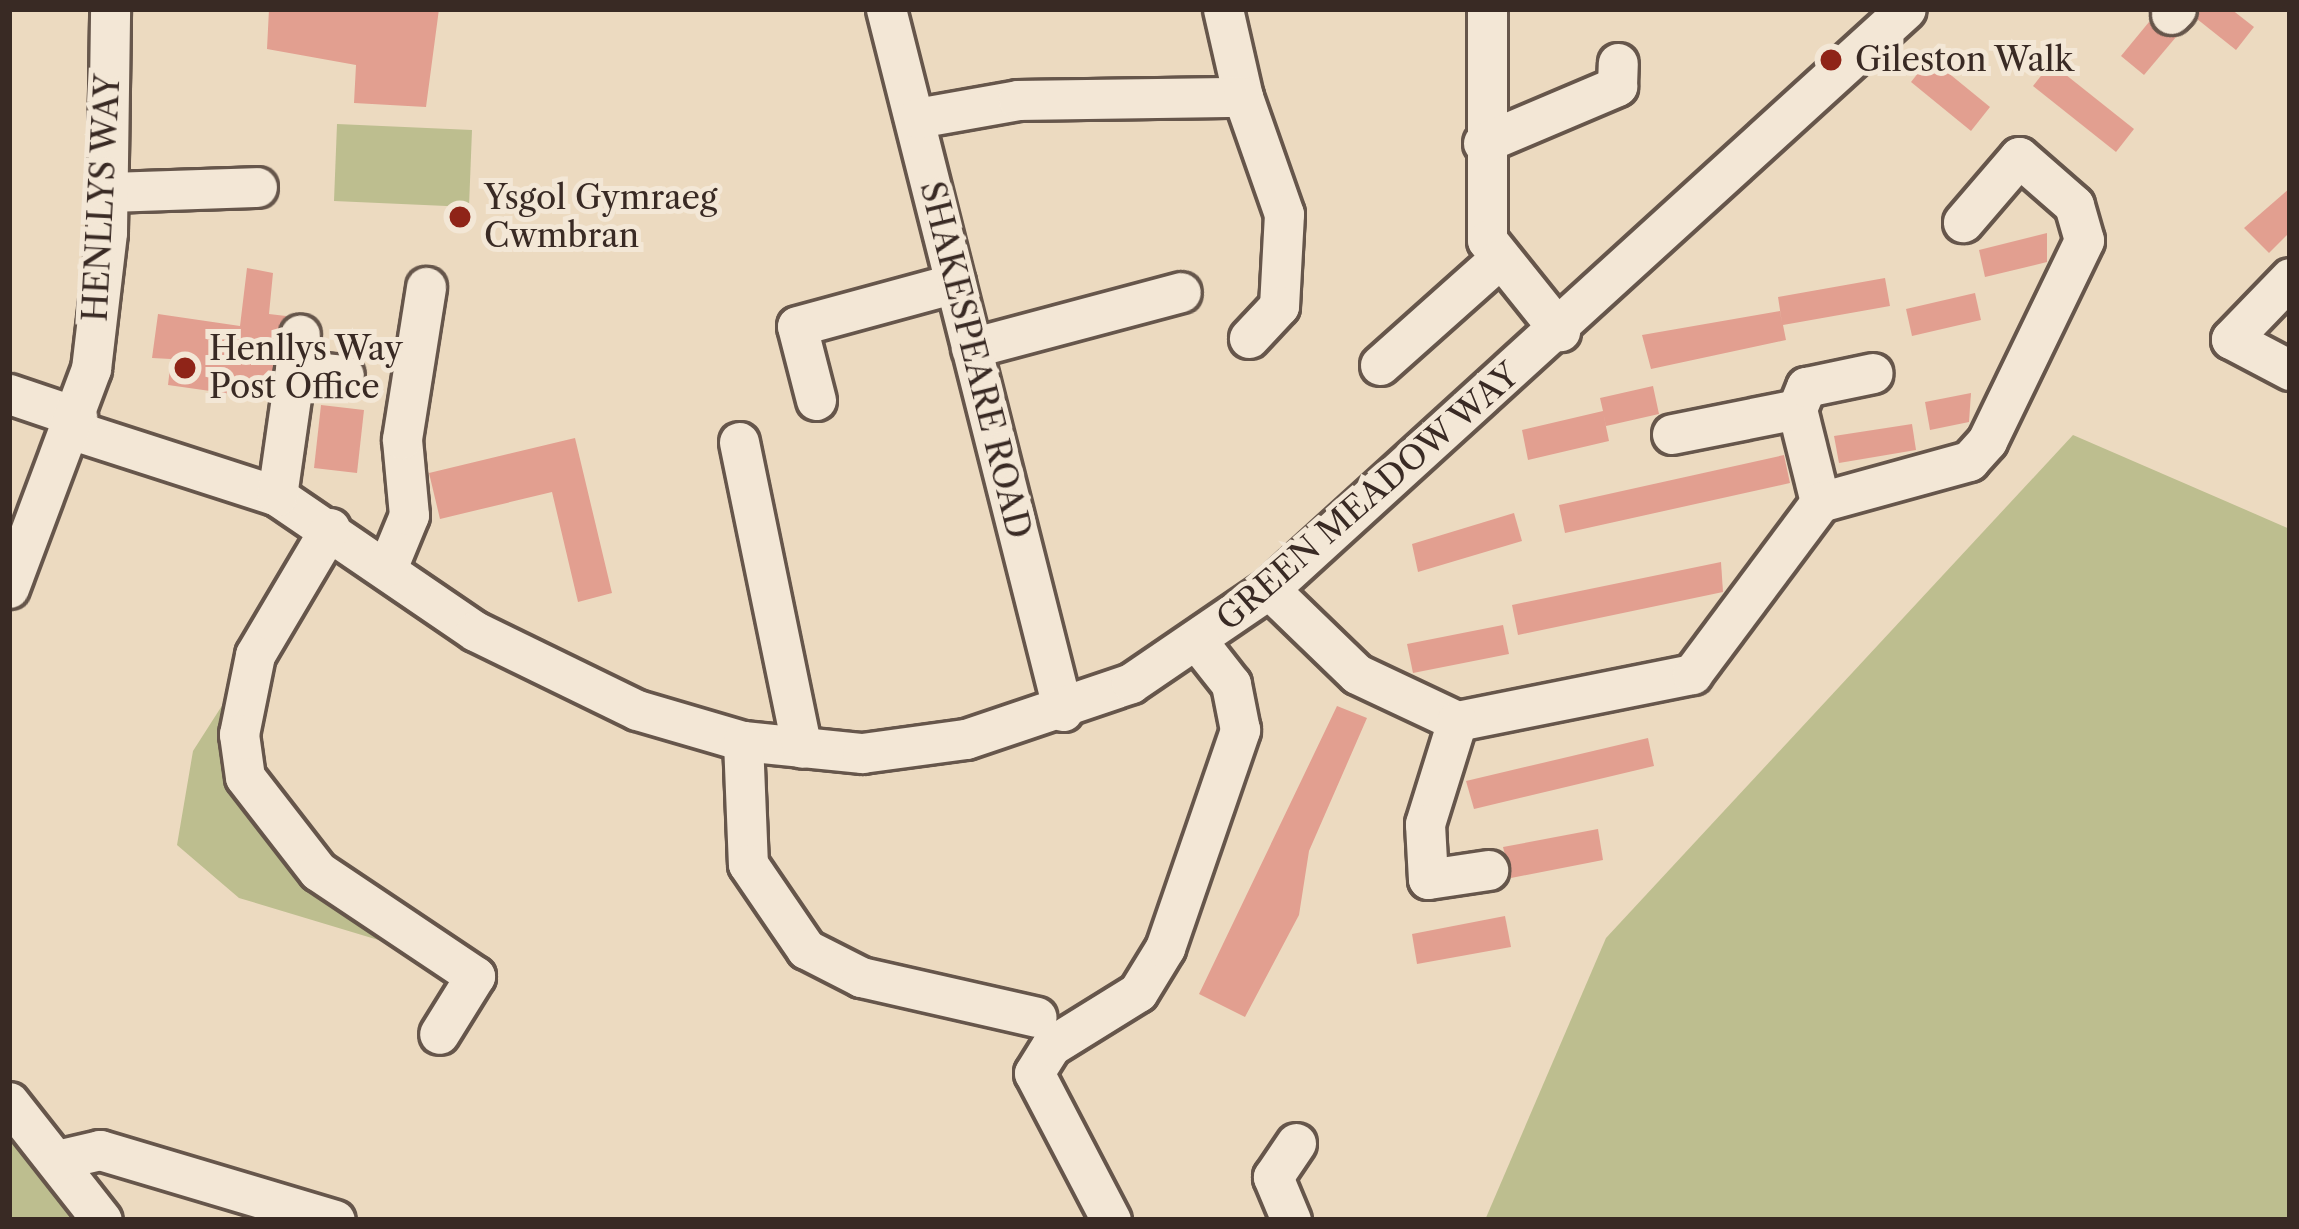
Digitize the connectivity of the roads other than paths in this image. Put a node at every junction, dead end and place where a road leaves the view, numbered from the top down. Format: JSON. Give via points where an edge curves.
{"nodes":[{"id":1,"x":110,"y":9,"type":"edge"},
{"id":2,"x":886,"y":9,"type":"edge"},
{"id":3,"x":1222,"y":9,"type":"edge"},
{"id":4,"x":1487,"y":9,"type":"edge"},
{"id":5,"x":1906,"y":9,"type":"edge"},
{"id":6,"x":1618,"y":63,"type":"dead end"},
{"id":7,"x":1243,"y":97,"type":"junction"},
{"id":8,"x":916,"y":118,"type":"junction"},
{"id":9,"x":1483,"y":143,"type":"junction"},
{"id":10,"x":257,"y":187,"type":"dead end"},
{"id":11,"x":107,"y":192,"type":"junction"},
{"id":12,"x":1964,"y":222,"type":"dead end"},
{"id":13,"x":1498,"y":260,"type":"junction"},
{"id":14,"x":956,"y":283,"type":"junction"},
{"id":15,"x":2284,"y":284,"type":"edge"},
{"id":16,"x":426,"y":287,"type":"dead end"},
{"id":17,"x":1181,"y":292,"type":"dead end"},
{"id":18,"x":1560,"y":331,"type":"junction"},
{"id":19,"x":1249,"y":338,"type":"dead end"},
{"id":20,"x":971,"y":348,"type":"junction"},
{"id":21,"x":1381,"y":364,"type":"dead end"},
{"id":22,"x":2290,"y":370,"type":"edge"},
{"id":23,"x":1873,"y":373,"type":"dead end"},
{"id":24,"x":344,"y":375,"type":"dead end"},
{"id":25,"x":10,"y":394,"type":"edge"},
{"id":26,"x":816,"y":400,"type":"dead end"},
{"id":27,"x":1797,"y":409,"type":"junction"},
{"id":28,"x":75,"y":424,"type":"junction"},
{"id":29,"x":1672,"y":434,"type":"dead end"},
{"id":30,"x":739,"y":442,"type":"dead end"},
{"id":31,"x":278,"y":496,"type":"junction"},
{"id":32,"x":1820,"y":502,"type":"junction"},
{"id":33,"x":330,"y":528,"type":"junction"},
{"id":34,"x":388,"y":566,"type":"junction"},
{"id":35,"x":9,"y":588,"type":"edge"},
{"id":36,"x":1269,"y":589,"type":"junction"},
{"id":37,"x":1198,"y":642,"type":"junction"},
{"id":38,"x":1063,"y":711,"type":"junction"},
{"id":39,"x":1457,"y":721,"type":"junction"},
{"id":40,"x":743,"y":741,"type":"junction"},
{"id":41,"x":802,"y":748,"type":"junction"},
{"id":42,"x":1488,"y":869,"type":"dead end"},
{"id":43,"x":1037,"y":1017,"type":"dead end"},
{"id":44,"x":439,"y":1034,"type":"dead end"},
{"id":45,"x":9,"y":1102,"type":"edge"},
{"id":46,"x":1296,"y":1143,"type":"dead end"},
{"id":47,"x":57,"y":1160,"type":"junction"},
{"id":48,"x":102,"y":1220,"type":"edge"},
{"id":49,"x":334,"y":1220,"type":"edge"},
{"id":50,"x":1111,"y":1220,"type":"edge"},
{"id":51,"x":1291,"y":1220,"type":"edge"}],
"edges":[{"from":1,"to":11,"type":"street","name":"HENLLYS WAY"},
{"from":2,"to":8,"type":"street","name":"SHAKESPEARE ROAD"},
{"from":3,"to":7,"type":"street"},
{"from":4,"to":9,"type":"street"},
{"from":5,"to":18,"type":"street","name":"GREEN MEADOW WAY"},
{"from":6,"to":9,"type":"street","via":[[1617,86]]},
{"from":7,"to":8,"type":"street","via":[[1018,100]]},
{"from":7,"to":19,"type":"street","via":[[1284,214],[1279,306]]},
{"from":8,"to":14,"type":"street","name":"SHAKESPEARE ROAD"},
{"from":9,"to":13,"type":"street","via":[[1483,213]]},
{"from":10,"to":11,"type":"street"},
{"from":11,"to":28,"type":"street","name":"HENLLYS WAY","via":[[102,298]]},
{"from":12,"to":32,"type":"street","via":[[2019,158],[2074,205],[2084,240],[1977,454]]},
{"from":13,"to":18,"type":"street"},
{"from":13,"to":21,"type":"street"},
{"from":14,"to":20,"type":"street","name":"SHAKESPEARE ROAD"},
{"from":14,"to":26,"type":"street","via":[[797,326]]},
{"from":15,"to":22,"type":"street","via":[[2231,339]]},
{"from":16,"to":34,"type":"street","via":[[402,439],[409,515]]},
{"from":17,"to":20,"type":"street"},
{"from":18,"to":36,"type":"street","name":"GREEN MEADOW WAY"},
{"from":20,"to":38,"type":"street","name":"SHAKESPEARE ROAD"},
{"from":23,"to":27,"type":"street","via":[[1806,387]]},
{"from":24,"to":31,"type":"street","via":[[298,353]]},
{"from":25,"to":28,"type":"street","name":"GREEN MEADOW WAY"},
{"from":27,"to":29,"type":"street"},
{"from":27,"to":32,"type":"street"},
{"from":28,"to":31,"type":"street","name":"GREEN MEADOW WAY"},
{"from":28,"to":35,"type":"street","name":"HENLLYS WAY"},
{"from":30,"to":41,"type":"street"},
{"from":31,"to":33,"type":"street","name":"GREEN MEADOW WAY"},
{"from":32,"to":39,"type":"street","via":[[1692,674]]},
{"from":33,"to":34,"type":"street","name":"GREEN MEADOW WAY"},
{"from":33,"to":44,"type":"street","via":[[255,655],[239,734],[245,778],[318,871],[475,976]]},
{"from":34,"to":40,"type":"street","name":"GREEN MEADOW WAY","via":[[559,679]]},
{"from":36,"to":37,"type":"street","name":"GREEN MEADOW WAY"},
{"from":36,"to":39,"type":"street","via":[[1357,674]]},
{"from":37,"to":38,"type":"street","name":"GREEN MEADOW WAY"},
{"from":37,"to":50,"type":"street","via":[[1231,684],[1240,730],[1165,948],[1138,992],[1051,1046],[1034,1072]]},
{"from":38,"to":41,"type":"street","name":"GREEN MEADOW WAY","via":[[912,751]]},
{"from":39,"to":42,"type":"street","via":[[1425,824],[1428,879]]},
{"from":40,"to":41,"type":"street","name":"GREEN MEADOW WAY"},
{"from":40,"to":43,"type":"street","via":[[748,864],[806,950],[861,977]]},
{"from":45,"to":47,"type":"street"},
{"from":46,"to":51,"type":"street","via":[[1273,1177]]},
{"from":47,"to":48,"type":"street"},
{"from":47,"to":49,"type":"street","via":[[100,1150]]}]}
